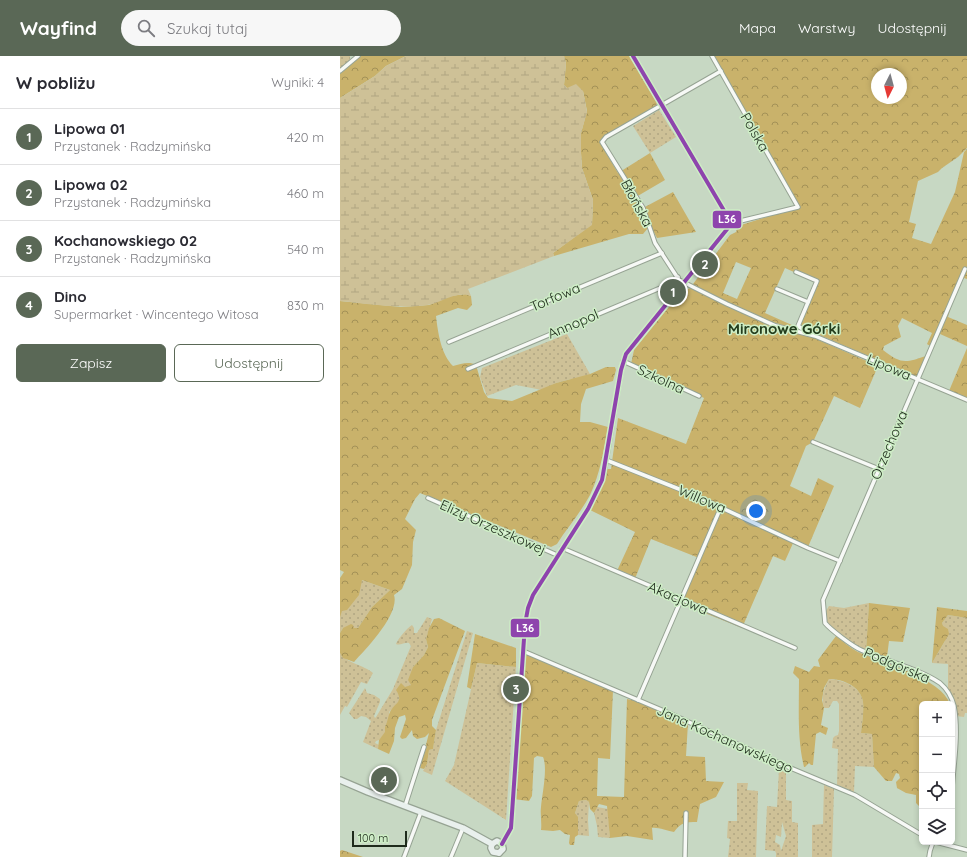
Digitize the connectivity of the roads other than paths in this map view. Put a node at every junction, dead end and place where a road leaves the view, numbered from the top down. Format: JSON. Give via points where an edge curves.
{"nodes":[{"id":1,"x":358,"y":56,"type":"edge"},
{"id":2,"x":633,"y":56,"type":"edge"},
{"id":3,"x":712,"y":56,"type":"edge"},
{"id":4,"x":721,"y":71,"type":"junction"},
{"id":5,"x":340,"y":72,"type":"edge"},
{"id":6,"x":662,"y":105,"type":"junction"},
{"id":7,"x":728,"y":224,"type":"junction"},
{"id":8,"x":662,"y":253,"type":"junction"},
{"id":9,"x":965,"y":269,"type":"dead end"},
{"id":10,"x":796,"y":272,"type":"dead end"},
{"id":11,"x":678,"y":277,"type":"junction"},
{"id":12,"x":684,"y":283,"type":"junction"},
{"id":13,"x":777,"y":289,"type":"dead end"},
{"id":14,"x":808,"y":302,"type":"junction"},
{"id":15,"x":810,"y":334,"type":"junction"},
{"id":16,"x":449,"y":342,"type":"dead end"},
{"id":17,"x":623,"y":361,"type":"junction"},
{"id":18,"x":468,"y":369,"type":"dead end"},
{"id":19,"x":918,"y":379,"type":"junction"},
{"id":20,"x":699,"y":396,"type":"dead end"},
{"id":21,"x":967,"y":400,"type":"edge"},
{"id":22,"x":813,"y":442,"type":"dead end"},
{"id":23,"x":606,"y":460,"type":"junction"},
{"id":24,"x":879,"y":469,"type":"junction"},
{"id":25,"x":428,"y":498,"type":"dead end"},
{"id":26,"x":721,"y":507,"type":"junction"},
{"id":27,"x":562,"y":548,"type":"junction"},
{"id":28,"x":557,"y":556,"type":"junction"},
{"id":29,"x":840,"y":561,"type":"junction"},
{"id":30,"x":681,"y":599,"type":"junction"},
{"id":31,"x":825,"y":623,"type":"joint"},
{"id":32,"x":795,"y":648,"type":"dead end"},
{"id":33,"x":523,"y":651,"type":"junction"},
{"id":34,"x":638,"y":700,"type":"junction"},
{"id":35,"x":424,"y":747,"type":"dead end"},
{"id":36,"x":953,"y":773,"type":"edge"},
{"id":37,"x":340,"y":780,"type":"edge"},
{"id":38,"x":405,"y":806,"type":"junction"},
{"id":39,"x":421,"y":812,"type":"junction"},
{"id":40,"x":686,"y":813,"type":"dead end"},
{"id":41,"x":463,"y":828,"type":"junction"},
{"id":42,"x":919,"y":833,"type":"edge"},
{"id":43,"x":492,"y":844,"type":"junction"},
{"id":44,"x":502,"y":844,"type":"junction"},
{"id":45,"x":932,"y":845,"type":"edge"},
{"id":46,"x":950,"y":845,"type":"edge"},
{"id":47,"x":967,"y":850,"type":"edge"},
{"id":48,"x":499,"y":855,"type":"edge"},
{"id":49,"x":404,"y":857,"type":"edge"},
{"id":50,"x":451,"y":857,"type":"edge"},
{"id":51,"x":685,"y":857,"type":"edge"},
{"id":52,"x":930,"y":857,"type":"edge"}],
"edges":[{"from":1,"to":5,"type":"street"},
{"from":2,"to":6,"type":"street"},
{"from":3,"to":4,"type":"street","name":"Polska"},
{"from":4,"to":6,"type":"street"},
{"from":4,"to":7,"type":"street","name":"Polska","via":[[798,207]]},
{"from":6,"to":7,"type":"street","via":[[726,214]]},
{"from":6,"to":8,"type":"street","name":"Błońska","via":[[606,137],[602,142],[643,208],[655,243]]},
{"from":7,"to":12,"type":"street","via":[[726,232]]},
{"from":8,"to":11,"type":"street","name":"Błońska"},
{"from":8,"to":16,"type":"street","name":"Torfowa"},
{"from":9,"to":19,"type":"street","name":"Orzechowa"},
{"from":10,"to":14,"type":"street","via":[[817,281]]},
{"from":11,"to":12,"type":"street","name":"Błońska"},
{"from":11,"to":18,"type":"street","name":"Annopol","via":[[665,286]]},
{"from":12,"to":15,"type":"street","name":"Lipowa","via":[[776,326]]},
{"from":12,"to":17,"type":"street","via":[[630,348]]},
{"from":13,"to":14,"type":"street"},
{"from":14,"to":15,"type":"street","name":"Lipowa","via":[[798,326]]},
{"from":15,"to":19,"type":"street","name":"Lipowa"},
{"from":17,"to":20,"type":"street","name":"Szkolna"},
{"from":17,"to":23,"type":"street"},
{"from":19,"to":21,"type":"street","name":"Lipowa"},
{"from":19,"to":24,"type":"street","name":"Orzechowa"},
{"from":22,"to":24,"type":"street"},
{"from":23,"to":26,"type":"street","name":"Willowa"},
{"from":23,"to":27,"type":"street","via":[[597,492]]},
{"from":24,"to":29,"type":"street","name":"Orzechowa"},
{"from":25,"to":28,"type":"street","name":"Elizy Orzeszkowej"},
{"from":26,"to":29,"type":"street","name":"Willowa"},
{"from":26,"to":30,"type":"street"},
{"from":27,"to":28,"type":"street"},
{"from":27,"to":30,"type":"street","name":"Akacjowa"},
{"from":28,"to":33,"type":"street","via":[[529,603]]},
{"from":29,"to":31,"type":"street","name":"Orzechowa","via":[[823,600]]},
{"from":30,"to":32,"type":"street","name":"Akacjowa"},
{"from":30,"to":34,"type":"street"},
{"from":31,"to":36,"type":"street","name":"Podgórska","via":[[856,648],[926,676],[946,690],[954,706]]},
{"from":33,"to":34,"type":"street","name":"Jana Kochanowskiego"},
{"from":33,"to":44,"type":"street","via":[[511,828]]},
{"from":34,"to":42,"type":"street","name":"Jana Kochanowskiego","via":[[856,795]]},
{"from":35,"to":38,"type":"street"},
{"from":37,"to":38,"type":"main road"},
{"from":38,"to":39,"type":"main road"},
{"from":39,"to":41,"type":"main road"},
{"from":39,"to":49,"type":"street"},
{"from":40,"to":51,"type":"street"},
{"from":41,"to":43,"type":"main road"},
{"from":41,"to":50,"type":"street"},
{"from":43,"to":44,"type":"main road","via":[[497,841]]},
{"from":43,"to":48,"type":"main road","via":[[493,852]]},
{"from":44,"to":48,"type":"main road","via":[[503,849]]},
{"from":45,"to":52,"type":"street"},
{"from":46,"to":47,"type":"street"}]}
